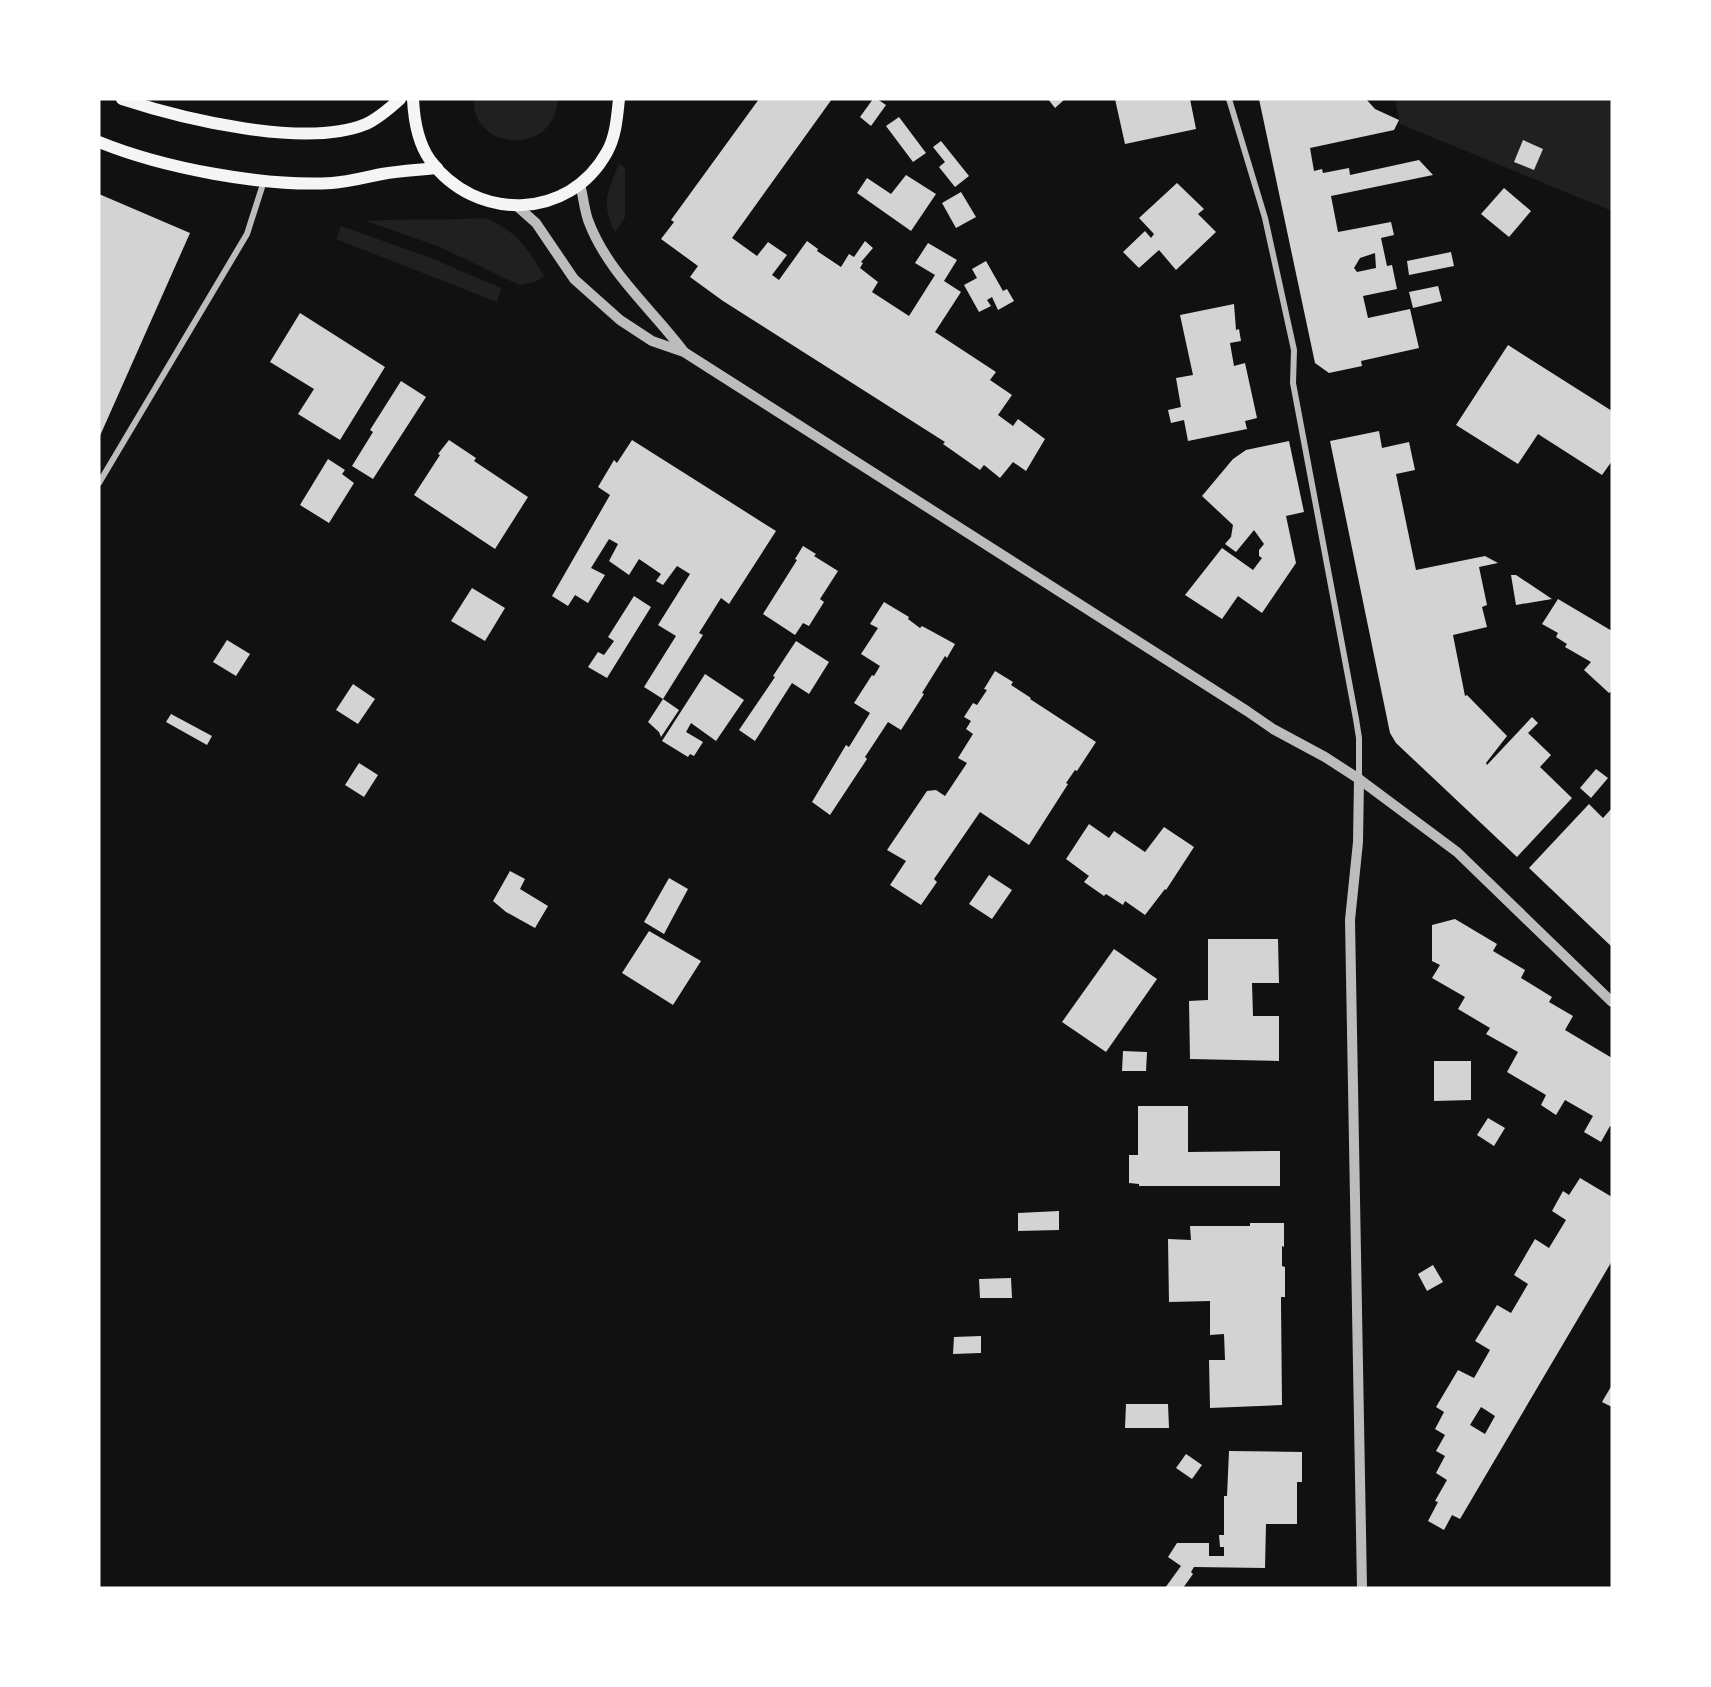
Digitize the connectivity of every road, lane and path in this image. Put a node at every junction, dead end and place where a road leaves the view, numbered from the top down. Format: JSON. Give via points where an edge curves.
{"nodes":[{"id":1,"x":122,"y":99,"type":"edge"},
{"id":2,"x":400,"y":99,"type":"edge"},
{"id":3,"x":413,"y":99,"type":"edge"},
{"id":4,"x":619,"y":99,"type":"edge"},
{"id":5,"x":1229,"y":99,"type":"edge"},
{"id":6,"x":99,"y":142,"type":"edge"},
{"id":7,"x":437,"y":168,"type":"junction"},
{"id":8,"x":264,"y":181,"type":"junction"},
{"id":9,"x":580,"y":183,"type":"junction"},
{"id":10,"x":518,"y":207,"type":"junction"},
{"id":11,"x":684,"y":352,"type":"junction"},
{"id":12,"x":99,"y":483,"type":"edge"},
{"id":13,"x":1359,"y":779,"type":"junction"},
{"id":14,"x":1612,"y":1002,"type":"edge"},
{"id":15,"x":1362,"y":1588,"type":"edge"}],
"edges":[{"from":1,"to":2,"type":"main road","via":[[164,113],[229,125],[272,132],[326,133],[367,123]]},
{"from":3,"to":7,"type":"main road","via":[[416,130]]},
{"from":4,"to":9,"type":"main road","via":[[617,126],[607,152]]},
{"from":5,"to":13,"type":"street","via":[[1265,218],[1294,350],[1293,383],[1359,738]]},
{"from":6,"to":8,"type":"main road","via":[[186,168]]},
{"from":7,"to":8,"type":"main road","via":[[333,183]]},
{"from":7,"to":10,"type":"main road","via":[[449,182],[475,198]]},
{"from":8,"to":12,"type":"street","via":[[247,234]]},
{"from":9,"to":10,"type":"main road","via":[[545,202]]},
{"from":9,"to":11,"type":"street","via":[[588,219],[608,258],[638,300]]},
{"from":10,"to":11,"type":"street","via":[[536,223],[574,279],[620,320],[652,341]]},
{"from":11,"to":13,"type":"street","via":[[1273,729]]},
{"from":13,"to":14,"type":"street","via":[[1457,852]]},
{"from":13,"to":15,"type":"street","via":[[1358,842],[1350,920]]}]}
